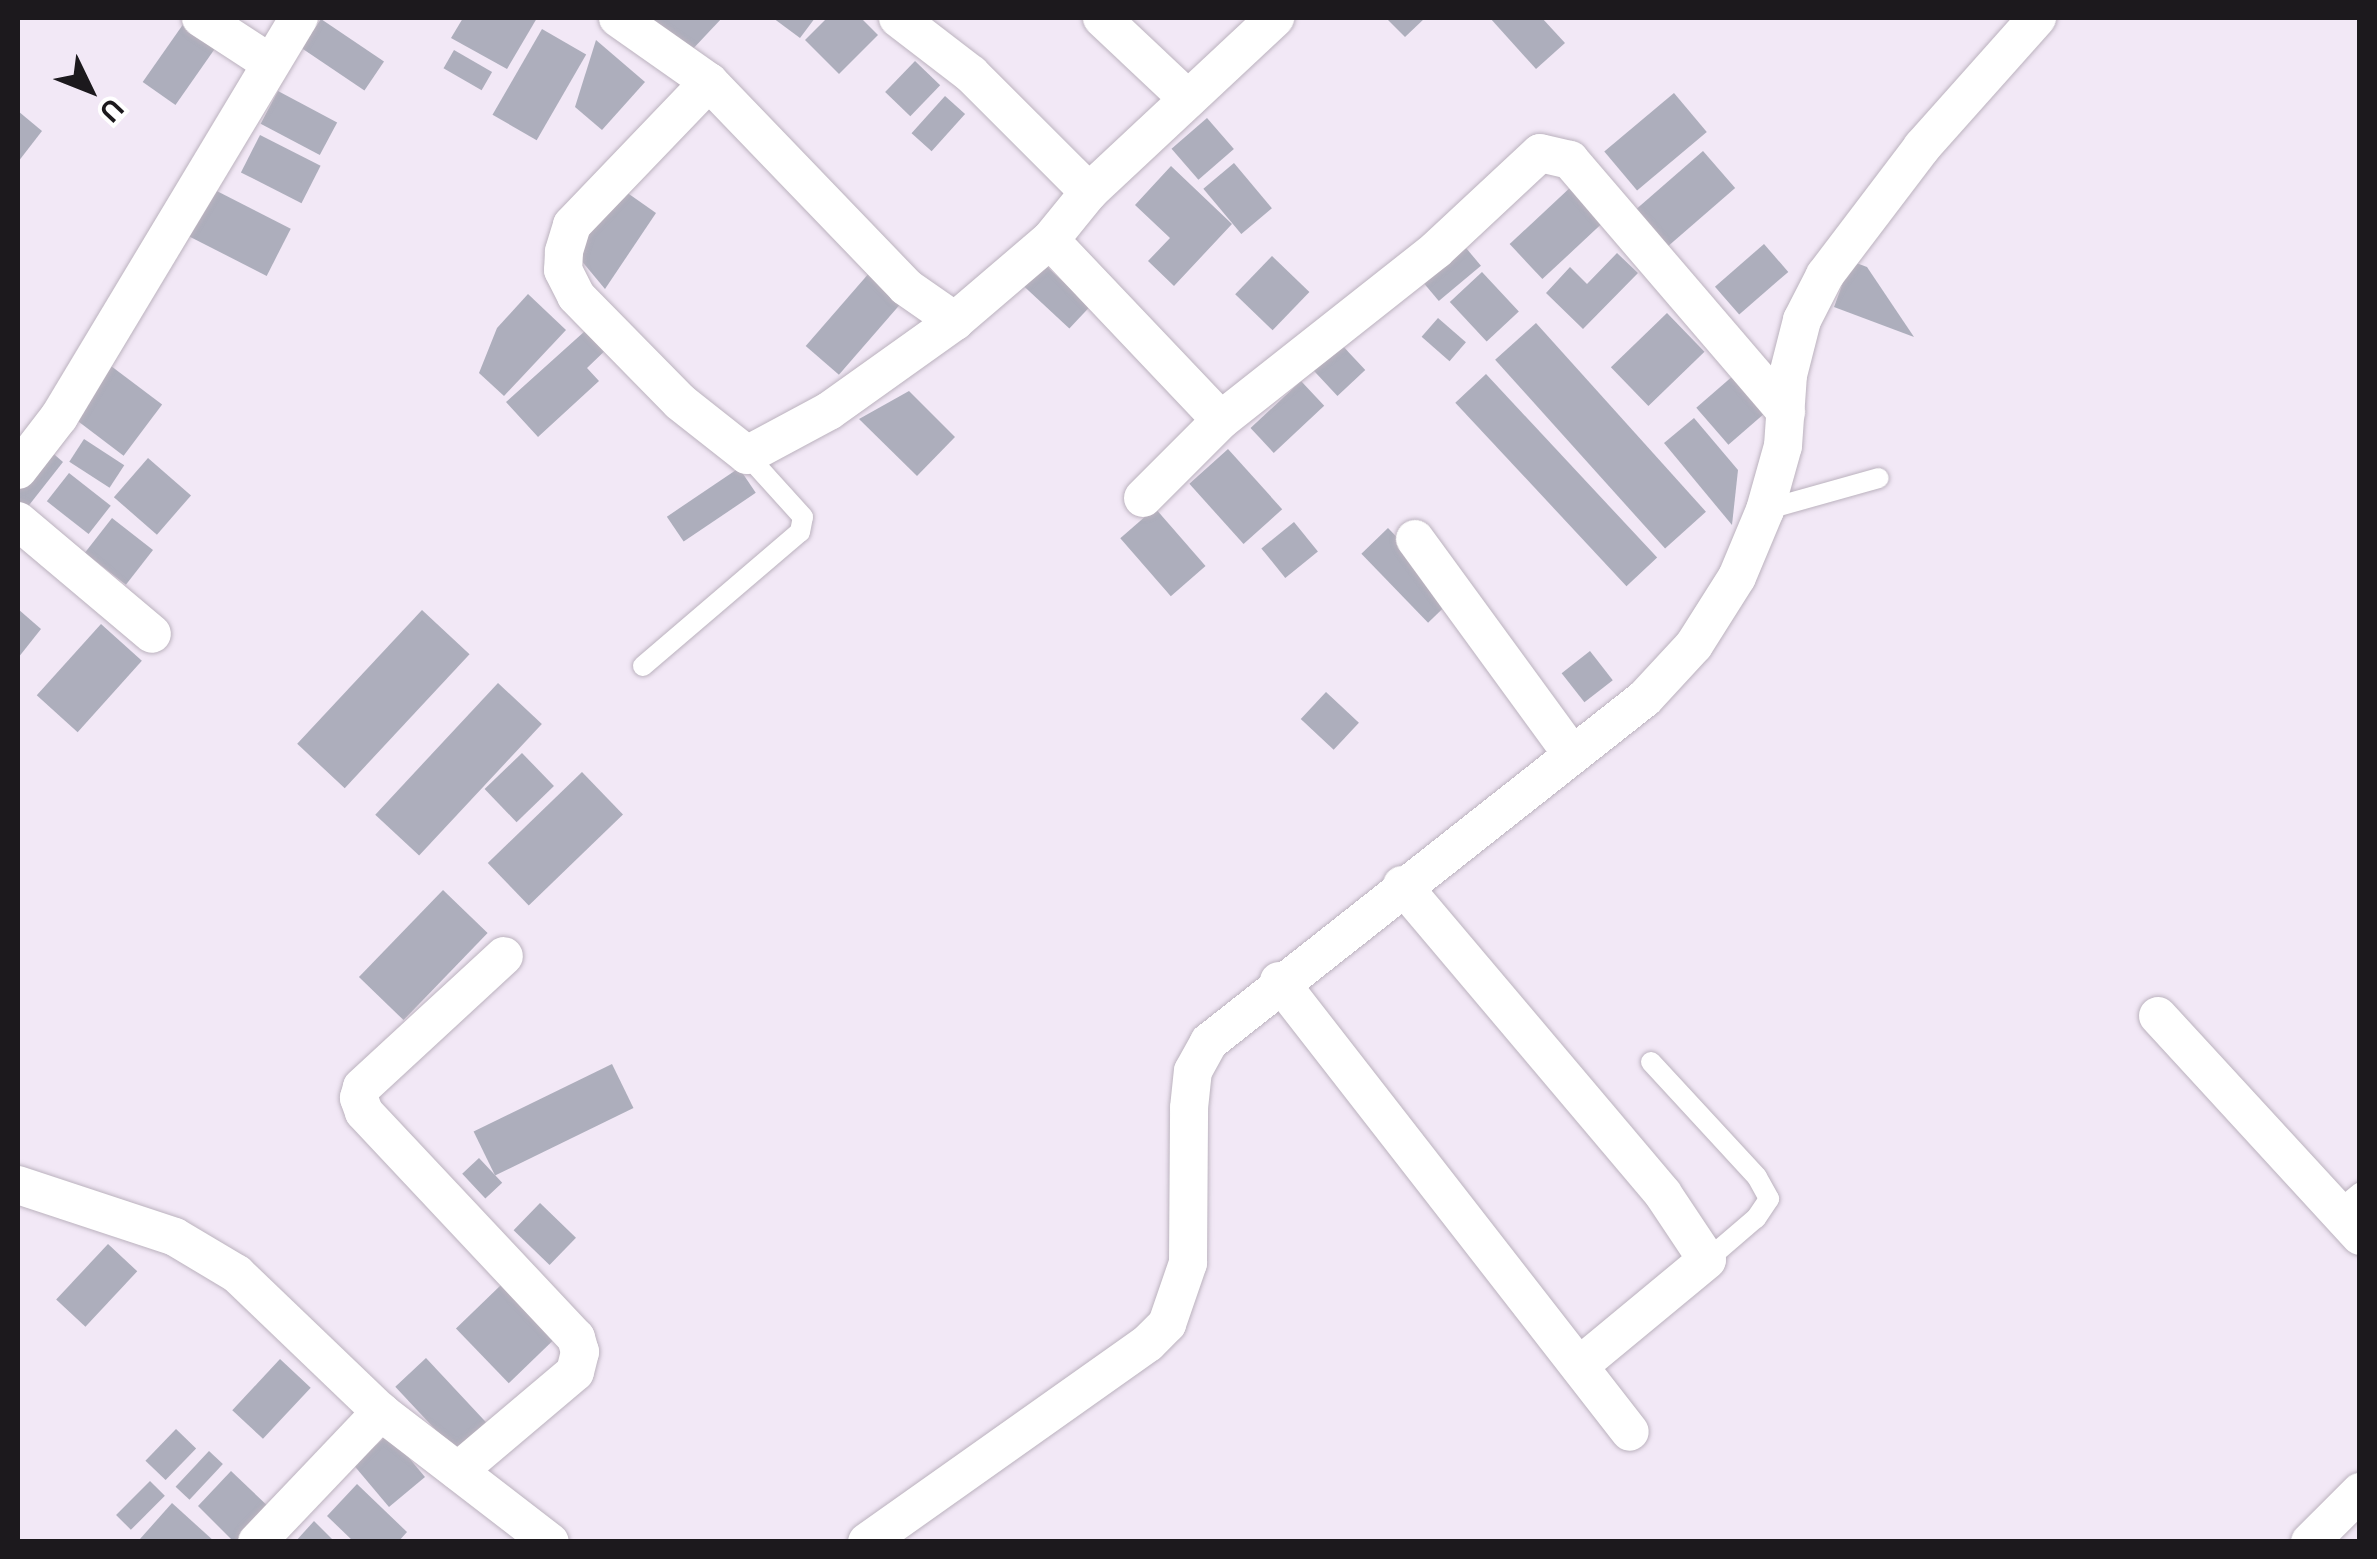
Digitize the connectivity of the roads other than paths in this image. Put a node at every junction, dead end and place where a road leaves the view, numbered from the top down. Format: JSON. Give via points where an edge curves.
{"nodes":[{"id":1,"x":200,"y":18,"type":"edge"},
{"id":2,"x":299,"y":18,"type":"edge"},
{"id":3,"x":618,"y":18,"type":"edge"},
{"id":4,"x":898,"y":18,"type":"edge"},
{"id":5,"x":1102,"y":18,"type":"edge"},
{"id":6,"x":1275,"y":18,"type":"edge"},
{"id":7,"x":2038,"y":18,"type":"edge"},
{"id":8,"x":270,"y":64,"type":"junction"},
{"id":9,"x":709,"y":82,"type":"junction"},
{"id":10,"x":1188,"y":99,"type":"junction"},
{"id":11,"x":1089,"y":192,"type":"junction"},
{"id":12,"x":1050,"y":240,"type":"junction"},
{"id":13,"x":955,"y":321,"type":"junction"},
{"id":14,"x":1786,"y":412,"type":"junction"},
{"id":15,"x":1222,"y":420,"type":"junction"},
{"id":16,"x":747,"y":455,"type":"junction"},
{"id":17,"x":18,"y":470,"type":"edge"},
{"id":18,"x":1879,"y":478,"type":"dead end"},
{"id":19,"x":1143,"y":498,"type":"dead end"},
{"id":20,"x":1765,"y":510,"type":"junction"},
{"id":21,"x":18,"y":521,"type":"edge"},
{"id":22,"x":1415,"y":538,"type":"dead end"},
{"id":23,"x":152,"y":634,"type":"dead end"},
{"id":24,"x":642,"y":666,"type":"dead end"},
{"id":25,"x":1572,"y":754,"type":"junction"},
{"id":26,"x":1402,"y":885,"type":"junction"},
{"id":27,"x":504,"y":956,"type":"dead end"},
{"id":28,"x":1279,"y":981,"type":"junction"},
{"id":29,"x":2158,"y":1016,"type":"dead end"},
{"id":30,"x":1651,"y":1062,"type":"dead end"},
{"id":31,"x":18,"y":1185,"type":"edge"},
{"id":32,"x":2352,"y":1214,"type":"edge"},
{"id":33,"x":1707,"y":1260,"type":"junction"},
{"id":34,"x":1579,"y":1366,"type":"junction"},
{"id":35,"x":380,"y":1412,"type":"junction"},
{"id":36,"x":1630,"y":1432,"type":"dead end"},
{"id":37,"x":458,"y":1471,"type":"junction"},
{"id":38,"x":2360,"y":1492,"type":"edge"},
{"id":39,"x":257,"y":1542,"type":"edge"},
{"id":40,"x":550,"y":1542,"type":"edge"},
{"id":41,"x":867,"y":1542,"type":"edge"},
{"id":42,"x":2310,"y":1542,"type":"edge"}],
"edges":[{"from":1,"to":8,"type":"street"},
{"from":2,"to":8,"type":"street"},
{"from":3,"to":9,"type":"street"},
{"from":4,"to":11,"type":"street","via":[[972,74]]},
{"from":5,"to":10,"type":"street"},
{"from":6,"to":10,"type":"street"},
{"from":7,"to":14,"type":"street","via":[[1922,147],[1825,276],[1802,320]]},
{"from":8,"to":17,"type":"street","via":[[59,417]]},
{"from":9,"to":13,"type":"street","via":[[906,287]]},
{"from":9,"to":16,"type":"street","via":[[572,225],[564,270],[576,296],[620,343]]},
{"from":10,"to":11,"type":"street"},
{"from":11,"to":12,"type":"street"},
{"from":12,"to":13,"type":"street"},
{"from":12,"to":15,"type":"street"},
{"from":13,"to":16,"type":"street","via":[[829,412]]},
{"from":14,"to":15,"type":"street","via":[[1570,160],[1555,151],[1529,159],[1436,250]]},
{"from":14,"to":20,"type":"street"},
{"from":15,"to":19,"type":"street"},
{"from":16,"to":24,"type":"lane","via":[[803,517],[800,532]]},
{"from":18,"to":20,"type":"lane"},
{"from":20,"to":25,"type":"street","via":[[1738,576],[1694,645],[1645,698]]},
{"from":21,"to":23,"type":"street"},
{"from":22,"to":25,"type":"street"},
{"from":25,"to":26,"type":"street"},
{"from":26,"to":28,"type":"street"},
{"from":26,"to":33,"type":"street","via":[[1663,1194]]},
{"from":27,"to":37,"type":"street","via":[[362,1087],[360,1098],[364,1112],[576,1338],[580,1352],[574,1372]]},
{"from":28,"to":34,"type":"street"},
{"from":28,"to":41,"type":"street","via":[[1209,1042],[1193,1071],[1188,1264],[1166,1324],[1148,1344]]},
{"from":29,"to":32,"type":"street"},
{"from":30,"to":33,"type":"lane","via":[[1757,1177],[1769,1199]]},
{"from":31,"to":35,"type":"street","via":[[175,1238],[237,1274]]},
{"from":33,"to":34,"type":"street"},
{"from":34,"to":36,"type":"street"},
{"from":35,"to":37,"type":"street"},
{"from":35,"to":39,"type":"street"},
{"from":37,"to":40,"type":"street"},
{"from":38,"to":42,"type":"street"}]}
